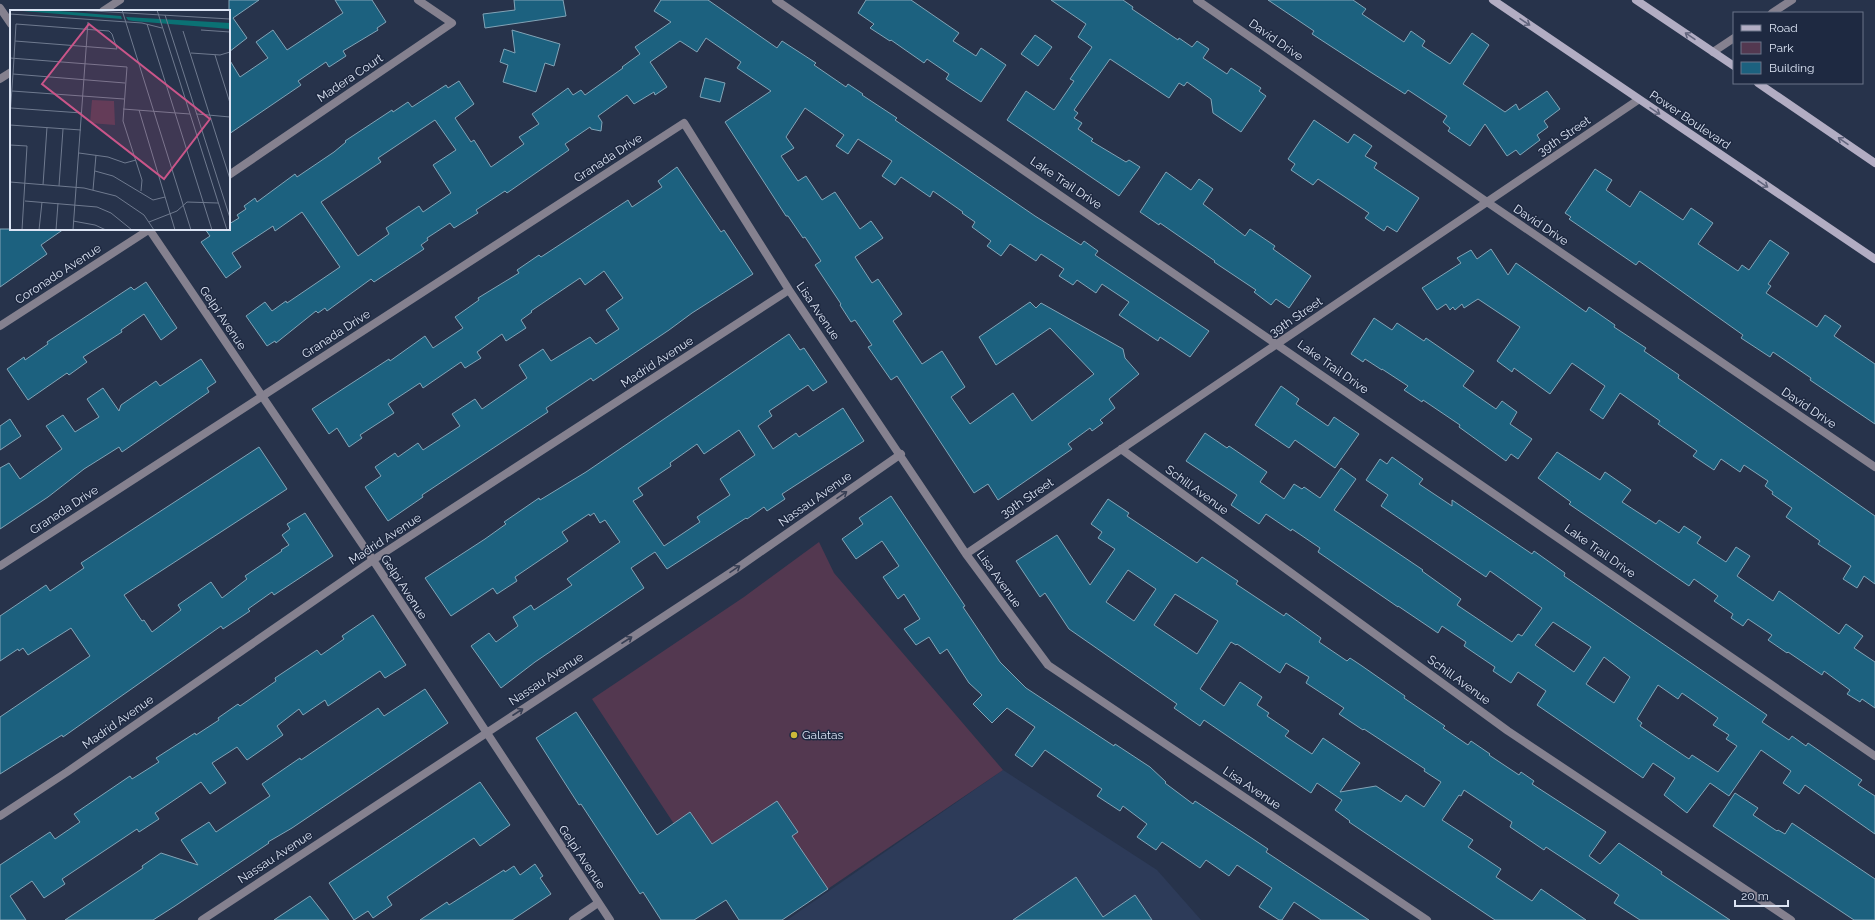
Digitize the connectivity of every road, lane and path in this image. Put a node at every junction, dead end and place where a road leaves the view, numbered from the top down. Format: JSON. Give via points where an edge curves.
{"nodes":[{"id":1,"x":120,"y":0,"type":"edge"},
{"id":2,"x":418,"y":0,"type":"edge"},
{"id":3,"x":776,"y":0,"type":"edge"},
{"id":4,"x":1197,"y":0,"type":"edge"},
{"id":5,"x":1492,"y":0,"type":"edge"},
{"id":6,"x":1636,"y":0,"type":"edge"},
{"id":7,"x":1792,"y":0,"type":"edge"},
{"id":8,"x":0,"y":8,"type":"edge"},
{"id":9,"x":105,"y":10,"type":"edge"},
{"id":10,"x":1774,"y":12,"type":"edge"},
{"id":11,"x":10,"y":23,"type":"edge"},
{"id":12,"x":1733,"y":39,"type":"edge"},
{"id":13,"x":1713,"y":52,"type":"junction"},
{"id":14,"x":1733,"y":65,"type":"edge"},
{"id":15,"x":10,"y":73,"type":"edge"},
{"id":16,"x":0,"y":80,"type":"edge"},
{"id":17,"x":1759,"y":84,"type":"edge"},
{"id":18,"x":1638,"y":100,"type":"junction"},
{"id":19,"x":684,"y":123,"type":"joint"},
{"id":20,"x":1875,"y":163,"type":"edge"},
{"id":21,"x":230,"y":174,"type":"edge"},
{"id":22,"x":1487,"y":202,"type":"junction"},
{"id":23,"x":147,"y":230,"type":"edge"},
{"id":24,"x":150,"y":230,"type":"edge"},
{"id":25,"x":1875,"y":259,"type":"edge"},
{"id":26,"x":789,"y":290,"type":"junction"},
{"id":27,"x":0,"y":326,"type":"edge"},
{"id":28,"x":1278,"y":344,"type":"junction"},
{"id":29,"x":262,"y":396,"type":"junction"},
{"id":30,"x":1121,"y":449,"type":"junction"},
{"id":31,"x":901,"y":454,"type":"junction"},
{"id":32,"x":1875,"y":467,"type":"edge"},
{"id":33,"x":966,"y":554,"type":"junction"},
{"id":34,"x":373,"y":560,"type":"junction"},
{"id":35,"x":0,"y":566,"type":"edge"},
{"id":36,"x":485,"y":733,"type":"junction"},
{"id":37,"x":1875,"y":756,"type":"edge"},
{"id":38,"x":0,"y":816,"type":"edge"},
{"id":39,"x":598,"y":903,"type":"junction"},
{"id":40,"x":202,"y":920,"type":"edge"},
{"id":41,"x":573,"y":920,"type":"edge"},
{"id":42,"x":610,"y":920,"type":"edge"},
{"id":43,"x":1427,"y":920,"type":"edge"},
{"id":44,"x":1791,"y":920,"type":"edge"}],
"edges":[{"from":1,"to":9,"type":"street"},
{"from":2,"to":21,"type":"street","name":"Madera Court","via":[[452,23]]},
{"from":3,"to":28,"type":"street","name":"Lake Trail Drive"},
{"from":4,"to":22,"type":"street","name":"David Drive"},
{"from":5,"to":18,"type":"street","name":"Power Boulevard","one_way":true},
{"from":13,"to":6,"type":"street","one_way":true},
{"from":7,"to":10,"type":"street"},
{"from":8,"to":11,"type":"street"},
{"from":12,"to":13,"type":"street"},
{"from":13,"to":14,"type":"street"},
{"from":15,"to":16,"type":"street"},
{"from":20,"to":17,"type":"street","one_way":true},
{"from":18,"to":22,"type":"street","name":"39th Street"},
{"from":18,"to":25,"type":"street","name":"Power Boulevard","one_way":true},
{"from":19,"to":26,"type":"street","name":"Lisa Avenue"},
{"from":19,"to":29,"type":"street","name":"Granada Drive"},
{"from":22,"to":28,"type":"street","name":"39th Street"},
{"from":22,"to":32,"type":"street","name":"David Drive"},
{"from":23,"to":27,"type":"street","name":"Coronado Avenue"},
{"from":24,"to":29,"type":"street","name":"Gelpi Avenue"},
{"from":26,"to":31,"type":"street","name":"Lisa Avenue"},
{"from":26,"to":34,"type":"street","name":"Madrid Avenue"},
{"from":28,"to":30,"type":"street","name":"39th Street"},
{"from":28,"to":37,"type":"street","name":"Lake Trail Drive"},
{"from":29,"to":34,"type":"street","name":"Gelpi Avenue"},
{"from":29,"to":35,"type":"street","name":"Granada Drive"},
{"from":30,"to":33,"type":"street","name":"39th Street"},
{"from":30,"to":44,"type":"street","name":"Schill Avenue","via":[[1508,731]]},
{"from":31,"to":33,"type":"street","name":"Lisa Avenue"},
{"from":36,"to":31,"type":"street","name":"Nassau Avenue","one_way":true,"via":[[736,569]]},
{"from":33,"to":43,"type":"street","name":"Lisa Avenue","via":[[1048,666]]},
{"from":34,"to":36,"type":"street","name":"Gelpi Avenue"},
{"from":34,"to":38,"type":"street","name":"Madrid Avenue"},
{"from":36,"to":39,"type":"street","name":"Gelpi Avenue"},
{"from":36,"to":40,"type":"street","name":"Nassau Avenue"},
{"from":39,"to":41,"type":"street"},
{"from":39,"to":42,"type":"street","name":"Gelpi Avenue"}]}
